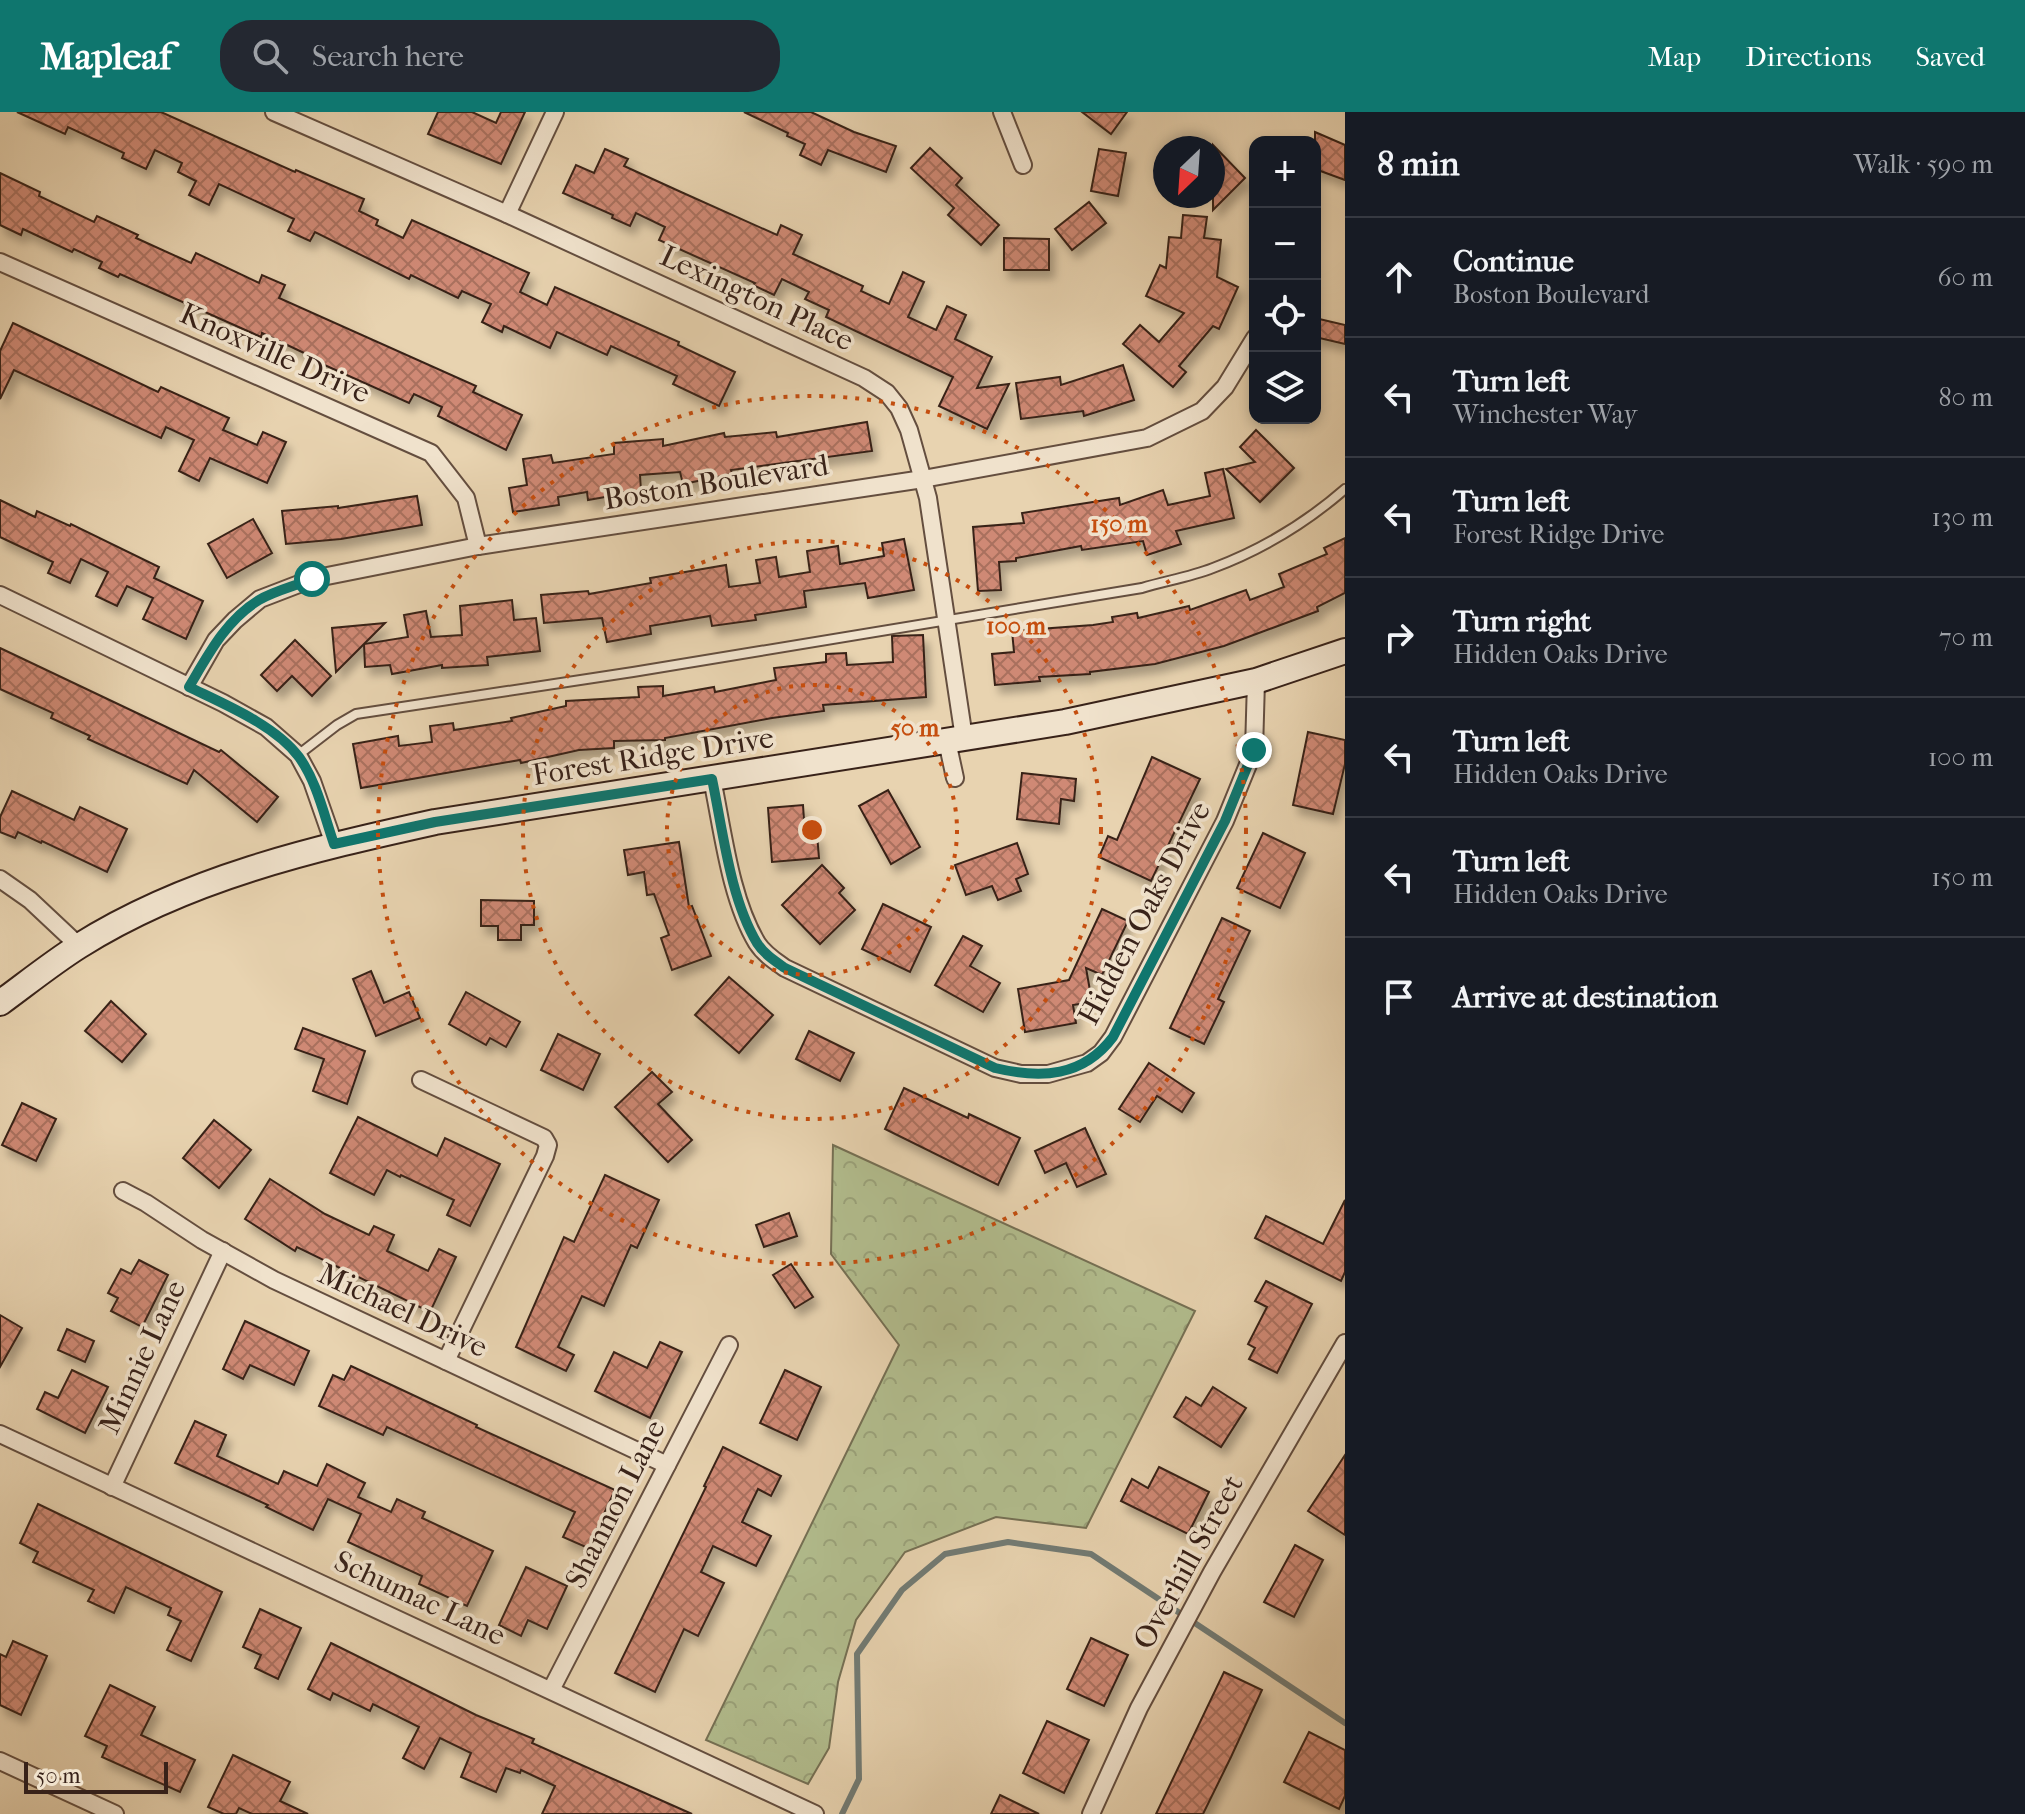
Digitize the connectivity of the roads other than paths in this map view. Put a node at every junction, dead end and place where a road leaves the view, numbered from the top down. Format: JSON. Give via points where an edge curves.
{"nodes":[{"id":1,"x":274,"y":112,"type":"edge"},
{"id":2,"x":555,"y":112,"type":"edge"},
{"id":3,"x":1002,"y":112,"type":"edge"},
{"id":4,"x":1023,"y":165,"type":"dead end"},
{"id":5,"x":507,"y":214,"type":"junction"},
{"id":6,"x":0,"y":262,"type":"edge"},
{"id":7,"x":1249,"y":348,"type":"edge"},
{"id":8,"x":923,"y":479,"type":"junction"},
{"id":9,"x":1345,"y":489,"type":"edge"},
{"id":10,"x":478,"y":546,"type":"junction"},
{"id":11,"x":0,"y":595,"type":"edge"},
{"id":12,"x":947,"y":622,"type":"junction"},
{"id":13,"x":1345,"y":651,"type":"edge"},
{"id":14,"x":1256,"y":681,"type":"junction"},
{"id":15,"x":189,"y":687,"type":"junction"},
{"id":16,"x":956,"y":740,"type":"junction"},
{"id":17,"x":298,"y":755,"type":"junction"},
{"id":18,"x":955,"y":778,"type":"dead end"},
{"id":19,"x":712,"y":779,"type":"junction"},
{"id":20,"x":334,"y":844,"type":"junction"},
{"id":21,"x":0,"y":879,"type":"edge"},
{"id":22,"x":79,"y":946,"type":"junction"},
{"id":23,"x":0,"y":1003,"type":"edge"},
{"id":24,"x":421,"y":1080,"type":"dead end"},
{"id":25,"x":123,"y":1191,"type":"dead end"},
{"id":26,"x":223,"y":1251,"type":"junction"},
{"id":27,"x":1345,"y":1343,"type":"edge"},
{"id":28,"x":729,"y":1345,"type":"dead end"},
{"id":29,"x":446,"y":1361,"type":"junction"},
{"id":30,"x":0,"y":1434,"type":"edge"},
{"id":31,"x":667,"y":1465,"type":"junction"},
{"id":32,"x":112,"y":1487,"type":"junction"},
{"id":33,"x":551,"y":1690,"type":"junction"},
{"id":34,"x":0,"y":1761,"type":"edge"},
{"id":35,"x":115,"y":1814,"type":"edge"},
{"id":36,"x":815,"y":1814,"type":"edge"},
{"id":37,"x":1091,"y":1814,"type":"edge"}],
"edges":[{"from":1,"to":5,"type":"street","name":"Lexington Place"},
{"from":2,"to":5,"type":"street"},
{"from":3,"to":4,"type":"street"},
{"from":5,"to":8,"type":"street","name":"Lexington Place","via":[[864,378],[899,408]]},
{"from":6,"to":10,"type":"street","name":"Knoxville Drive","via":[[431,453],[466,498]]},
{"from":7,"to":8,"type":"street","name":"Boston Boulevard","via":[[1225,387],[1202,411],[1147,438]]},
{"from":8,"to":10,"type":"street","name":"Boston Boulevard"},
{"from":8,"to":12,"type":"street","name":"Lexington Place"},
{"from":9,"to":12,"type":"lane","via":[[1276,539],[1212,569],[1142,588]]},
{"from":10,"to":15,"type":"street","name":"Boston Boulevard","via":[[312,579],[260,599],[216,640]]},
{"from":11,"to":15,"type":"street"},
{"from":12,"to":16,"type":"street","name":"Lexington Place"},
{"from":12,"to":17,"type":"lane","via":[[356,714]]},
{"from":13,"to":14,"type":"main road","name":"Forest Ridge Drive"},
{"from":14,"to":16,"type":"main road","name":"Forest Ridge Drive"},
{"from":14,"to":19,"type":"street","name":"Hidden Oaks Drive","via":[[1254,750],[1225,821],[1139,992],[1101,1053],[1087,1063],[1048,1074],[995,1068],[769,957],[740,906]]},
{"from":15,"to":17,"type":"street","via":[[266,727]]},
{"from":16,"to":18,"type":"street","name":"Lexington Place"},
{"from":16,"to":19,"type":"main road","name":"Forest Ridge Drive"},
{"from":17,"to":20,"type":"street"},
{"from":19,"to":20,"type":"main road","name":"Forest Ridge Drive","via":[[435,822]]},
{"from":20,"to":22,"type":"main road","name":"Forest Ridge Drive","via":[[183,894]]},
{"from":21,"to":22,"type":"street"},
{"from":22,"to":23,"type":"main road","name":"Forest Ridge Drive"},
{"from":24,"to":29,"type":"street","via":[[544,1138],[548,1145]]},
{"from":25,"to":26,"type":"street","name":"Michael Drive"},
{"from":26,"to":29,"type":"street","name":"Michael Drive"},
{"from":26,"to":32,"type":"street","name":"Minnie Lane"},
{"from":27,"to":37,"type":"street","name":"Overhill Street","via":[[1192,1609]]},
{"from":28,"to":31,"type":"street","name":"Shannon Lane"},
{"from":29,"to":31,"type":"street","name":"Michael Drive"},
{"from":30,"to":32,"type":"street","name":"Schumac Lane"},
{"from":31,"to":33,"type":"street","name":"Shannon Lane"},
{"from":32,"to":33,"type":"street","name":"Schumac Lane"},
{"from":33,"to":36,"type":"street","name":"Schumac Lane"},
{"from":34,"to":35,"type":"street"}]}
